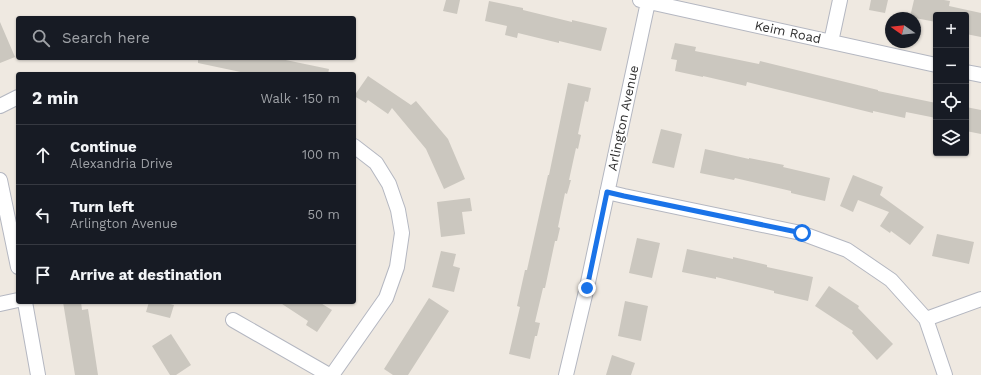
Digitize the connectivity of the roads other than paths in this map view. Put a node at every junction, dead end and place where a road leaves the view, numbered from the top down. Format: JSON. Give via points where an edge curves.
{"nodes":[{"id":1,"x":840,"y":0,"type":"edge"},
{"id":2,"x":644,"y":1,"type":"edge"},
{"id":3,"x":831,"y":42,"type":"junction"},
{"id":4,"x":933,"y":64,"type":"edge"},
{"id":5,"x":969,"y":73,"type":"edge"},
{"id":6,"x":981,"y":75,"type":"edge"},
{"id":7,"x":16,"y":99,"type":"edge"},
{"id":8,"x":0,"y":106,"type":"edge"},
{"id":9,"x":356,"y":148,"type":"edge"},
{"id":10,"x":0,"y":180,"type":"edge"},
{"id":11,"x":607,"y":192,"type":"junction"},
{"id":12,"x":16,"y":257,"type":"edge"},
{"id":13,"x":981,"y":299,"type":"edge"},
{"id":14,"x":16,"y":300,"type":"edge"},
{"id":15,"x":0,"y":304,"type":"edge"},
{"id":16,"x":25,"y":304,"type":"edge"},
{"id":17,"x":926,"y":319,"type":"junction"},
{"id":18,"x":233,"y":320,"type":"dead end"},
{"id":19,"x":38,"y":375,"type":"edge"},
{"id":20,"x":329,"y":375,"type":"edge"},
{"id":21,"x":332,"y":375,"type":"edge"},
{"id":22,"x":566,"y":375,"type":"edge"},
{"id":23,"x":945,"y":375,"type":"edge"}],
"edges":[{"from":1,"to":3,"type":"street"},
{"from":2,"to":3,"type":"street","name":"Keim Road"},
{"from":2,"to":11,"type":"street","name":"Arlington Avenue"},
{"from":3,"to":4,"type":"street","name":"Keim Road"},
{"from":5,"to":6,"type":"street"},
{"from":7,"to":8,"type":"street"},
{"from":9,"to":21,"type":"street","via":[[376,163],[388,184],[398,210],[402,233],[397,267],[386,298]]},
{"from":10,"to":12,"type":"street"},
{"from":11,"to":17,"type":"street","via":[[802,233],[847,250],[891,280]]},
{"from":11,"to":22,"type":"street","name":"Arlington Avenue"},
{"from":13,"to":17,"type":"street"},
{"from":14,"to":15,"type":"street"},
{"from":16,"to":19,"type":"street"},
{"from":17,"to":23,"type":"street"},
{"from":18,"to":20,"type":"street"}]}
